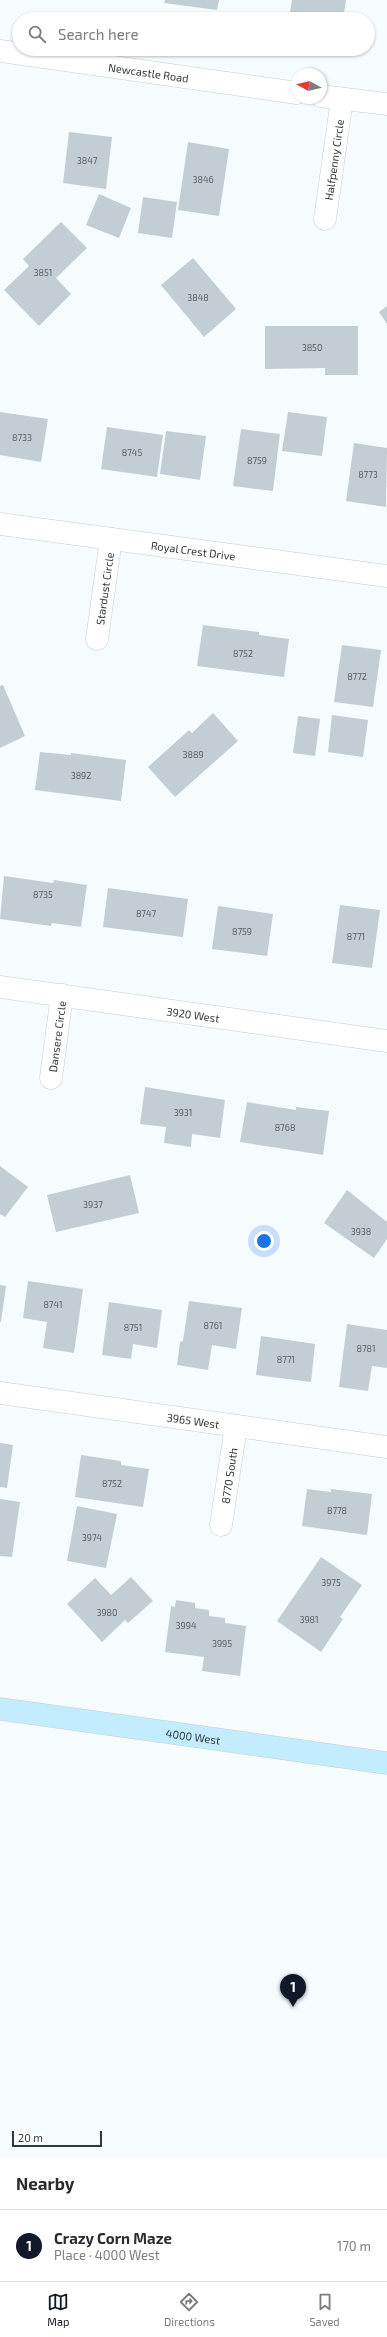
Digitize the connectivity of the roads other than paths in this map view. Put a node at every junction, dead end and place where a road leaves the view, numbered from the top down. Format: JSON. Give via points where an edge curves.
{"nodes":[{"id":1,"x":0,"y":51,"type":"edge"},
{"id":2,"x":12,"y":53,"type":"edge"},
{"id":3,"x":35,"y":56,"type":"edge"},
{"id":4,"x":291,"y":92,"type":"edge"},
{"id":5,"x":331,"y":98,"type":"edge"},
{"id":6,"x":387,"y":104,"type":"edge"},
{"id":7,"x":325,"y":219,"type":"dead end"},
{"id":8,"x":0,"y":524,"type":"edge"},
{"id":9,"x":111,"y":539,"type":"junction"},
{"id":10,"x":387,"y":576,"type":"edge"},
{"id":11,"x":97,"y":639,"type":"dead end"},
{"id":12,"x":0,"y":987,"type":"edge"},
{"id":13,"x":62,"y":995,"type":"junction"},
{"id":14,"x":387,"y":1041,"type":"edge"},
{"id":15,"x":51,"y":1078,"type":"dead end"},
{"id":16,"x":0,"y":1393,"type":"edge"},
{"id":17,"x":236,"y":1426,"type":"junction"},
{"id":18,"x":387,"y":1447,"type":"edge"},
{"id":19,"x":221,"y":1525,"type":"dead end"},
{"id":20,"x":0,"y":1709,"type":"edge"},
{"id":21,"x":387,"y":1763,"type":"edge"}],
"edges":[{"from":1,"to":2,"type":"street","name":"Newcastle Road"},
{"from":3,"to":4,"type":"street","name":"Newcastle Road"},
{"from":5,"to":6,"type":"street"},
{"from":5,"to":7,"type":"street","name":"Halfpenny Circle"},
{"from":8,"to":9,"type":"street","name":"Royal Crest Drive"},
{"from":9,"to":10,"type":"street","name":"Royal Crest Drive"},
{"from":9,"to":11,"type":"street","name":"Stardust Circle"},
{"from":12,"to":13,"type":"street","name":"3920 West"},
{"from":13,"to":14,"type":"street","name":"3920 West"},
{"from":13,"to":15,"type":"street","name":"Dansere Circle"},
{"from":16,"to":17,"type":"street","name":"3965 West"},
{"from":17,"to":18,"type":"street","name":"3965 West"},
{"from":17,"to":19,"type":"street","name":"8770 South"},
{"from":20,"to":21,"type":"main road","name":"4000 West"}]}
